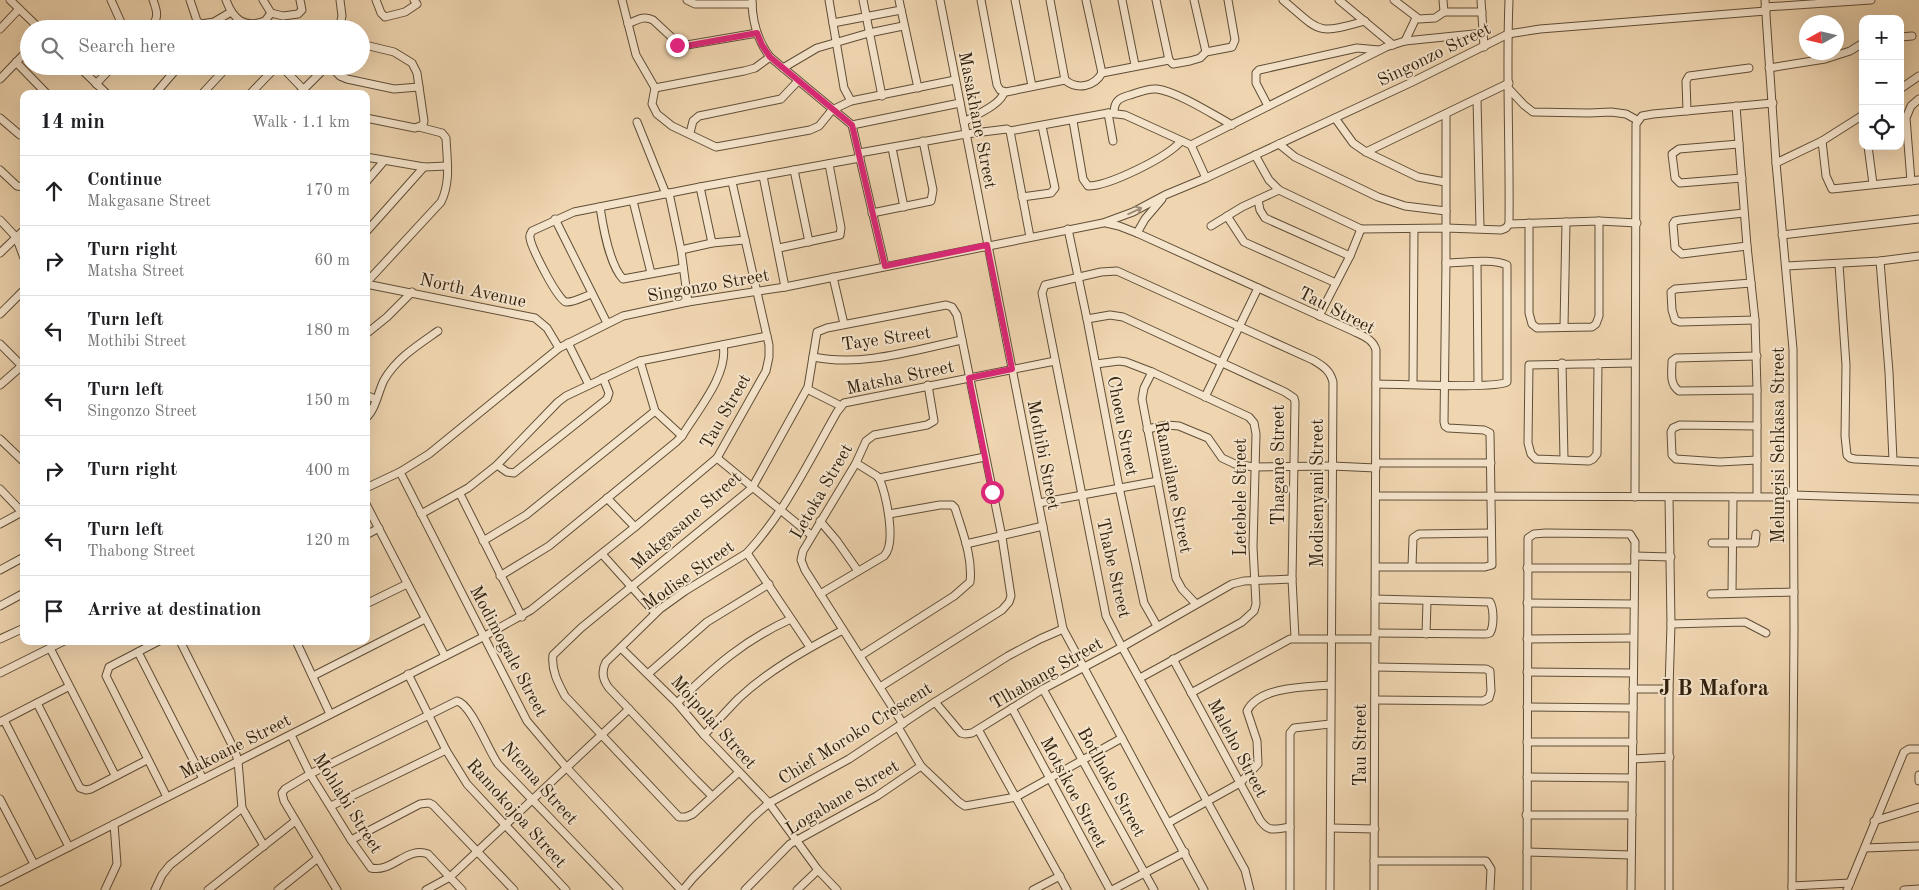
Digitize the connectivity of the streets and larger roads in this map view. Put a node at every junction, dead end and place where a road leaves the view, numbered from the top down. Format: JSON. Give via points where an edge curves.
{"nodes":[{"id":1,"x":111,"y":0,"type":"edge"},
{"id":2,"x":153,"y":0,"type":"edge"},
{"id":3,"x":190,"y":0,"type":"edge"},
{"id":4,"x":226,"y":0,"type":"edge"},
{"id":5,"x":263,"y":0,"type":"edge"},
{"id":6,"x":300,"y":0,"type":"edge"},
{"id":7,"x":340,"y":0,"type":"edge"},
{"id":8,"x":376,"y":0,"type":"edge"},
{"id":9,"x":414,"y":0,"type":"edge"},
{"id":10,"x":622,"y":0,"type":"edge"},
{"id":11,"x":687,"y":0,"type":"edge"},
{"id":12,"x":829,"y":0,"type":"edge"},
{"id":13,"x":863,"y":0,"type":"edge"},
{"id":14,"x":899,"y":0,"type":"edge"},
{"id":15,"x":940,"y":0,"type":"edge"},
{"id":16,"x":981,"y":0,"type":"edge"},
{"id":17,"x":1015,"y":0,"type":"edge"},
{"id":18,"x":1050,"y":0,"type":"edge"},
{"id":19,"x":1086,"y":0,"type":"edge"},
{"id":20,"x":1122,"y":0,"type":"edge"},
{"id":21,"x":1156,"y":0,"type":"edge"},
{"id":22,"x":1194,"y":0,"type":"edge"},
{"id":23,"x":1228,"y":0,"type":"edge"},
{"id":24,"x":1283,"y":0,"type":"edge"},
{"id":25,"x":1339,"y":0,"type":"edge"},
{"id":26,"x":1394,"y":0,"type":"edge"},
{"id":27,"x":1442,"y":0,"type":"edge"},
{"id":28,"x":1481,"y":0,"type":"edge"},
{"id":29,"x":1509,"y":0,"type":"edge"},
{"id":30,"x":1872,"y":0,"type":"edge"},
{"id":31,"x":718,"y":1,"type":"edge"},
{"id":32,"x":752,"y":2,"type":"edge"},
{"id":33,"x":16,"y":4,"type":"edge"},
{"id":34,"x":1765,"y":6,"type":"edge"},
{"id":35,"x":901,"y":10,"type":"junction"},
{"id":36,"x":231,"y":12,"type":"junction"},
{"id":37,"x":271,"y":12,"type":"junction"},
{"id":38,"x":1444,"y":12,"type":"junction"},
{"id":39,"x":1482,"y":12,"type":"junction"},
{"id":40,"x":866,"y":16,"type":"junction"},
{"id":41,"x":1416,"y":18,"type":"junction"},
{"id":42,"x":31,"y":20,"type":"edge"},
{"id":43,"x":120,"y":20,"type":"edge"},
{"id":44,"x":157,"y":20,"type":"edge"},
{"id":45,"x":197,"y":20,"type":"edge"},
{"id":46,"x":217,"y":20,"type":"edge"},
{"id":47,"x":240,"y":20,"type":"edge"},
{"id":48,"x":266,"y":20,"type":"edge"},
{"id":49,"x":341,"y":20,"type":"edge"},
{"id":50,"x":1365,"y":21,"type":"junction"},
{"id":51,"x":833,"y":23,"type":"junction"},
{"id":52,"x":628,"y":24,"type":"junction"},
{"id":53,"x":903,"y":26,"type":"junction"},
{"id":54,"x":0,"y":29,"type":"edge"},
{"id":55,"x":757,"y":33,"type":"junction"},
{"id":56,"x":869,"y":33,"type":"junction"},
{"id":57,"x":1484,"y":33,"type":"junction"},
{"id":58,"x":1508,"y":34,"type":"junction"},
{"id":59,"x":1912,"y":36,"type":"dead end"},
{"id":60,"x":1904,"y":37,"type":"edge"},
{"id":61,"x":1405,"y":41,"type":"junction"},
{"id":62,"x":835,"y":42,"type":"junction"},
{"id":63,"x":1393,"y":45,"type":"junction"},
{"id":64,"x":1859,"y":45,"type":"edge"},
{"id":65,"x":370,"y":46,"type":"edge"},
{"id":66,"x":1484,"y":47,"type":"junction"},
{"id":67,"x":1379,"y":50,"type":"junction"},
{"id":68,"x":1206,"y":52,"type":"junction"},
{"id":69,"x":770,"y":57,"type":"junction"},
{"id":70,"x":20,"y":58,"type":"edge"},
{"id":71,"x":1170,"y":60,"type":"junction"},
{"id":72,"x":16,"y":62,"type":"junction"},
{"id":73,"x":20,"y":66,"type":"edge"},
{"id":74,"x":1135,"y":66,"type":"junction"},
{"id":75,"x":783,"y":68,"type":"junction"},
{"id":76,"x":1749,"y":68,"type":"dead end"},
{"id":77,"x":1769,"y":68,"type":"junction"},
{"id":78,"x":1102,"y":73,"type":"junction"},
{"id":79,"x":28,"y":75,"type":"edge"},
{"id":80,"x":87,"y":75,"type":"edge"},
{"id":81,"x":104,"y":75,"type":"edge"},
{"id":82,"x":172,"y":75,"type":"edge"},
{"id":83,"x":220,"y":75,"type":"edge"},
{"id":84,"x":268,"y":75,"type":"edge"},
{"id":85,"x":288,"y":75,"type":"edge"},
{"id":86,"x":318,"y":75,"type":"edge"},
{"id":87,"x":339,"y":75,"type":"edge"},
{"id":88,"x":1919,"y":76,"type":"edge"},
{"id":89,"x":0,"y":79,"type":"edge"},
{"id":90,"x":955,"y":80,"type":"junction"},
{"id":91,"x":1065,"y":80,"type":"junction"},
{"id":92,"x":798,"y":81,"type":"junction"},
{"id":93,"x":96,"y":84,"type":"junction"},
{"id":94,"x":1032,"y":86,"type":"junction"},
{"id":95,"x":1509,"y":86,"type":"junction"},
{"id":96,"x":1904,"y":86,"type":"edge"},
{"id":97,"x":419,"y":87,"type":"junction"},
{"id":98,"x":655,"y":88,"type":"junction"},
{"id":99,"x":918,"y":88,"type":"junction"},
{"id":100,"x":42,"y":90,"type":"edge"},
{"id":101,"x":103,"y":90,"type":"edge"},
{"id":102,"x":161,"y":90,"type":"edge"},
{"id":103,"x":206,"y":90,"type":"edge"},
{"id":104,"x":254,"y":90,"type":"edge"},
{"id":105,"x":300,"y":90,"type":"edge"},
{"id":106,"x":302,"y":90,"type":"edge"},
{"id":107,"x":1004,"y":92,"type":"junction"},
{"id":108,"x":882,"y":96,"type":"junction"},
{"id":109,"x":1477,"y":100,"type":"junction"},
{"id":110,"x":1919,"y":100,"type":"edge"},
{"id":111,"x":851,"y":101,"type":"junction"},
{"id":112,"x":1773,"y":103,"type":"junction"},
{"id":113,"x":960,"y":104,"type":"junction"},
{"id":114,"x":1268,"y":106,"type":"junction"},
{"id":115,"x":1736,"y":106,"type":"junction"},
{"id":116,"x":832,"y":110,"type":"junction"},
{"id":117,"x":1687,"y":110,"type":"junction"},
{"id":118,"x":1111,"y":113,"type":"junction"},
{"id":119,"x":1446,"y":114,"type":"junction"},
{"id":120,"x":0,"y":118,"type":"edge"},
{"id":121,"x":1335,"y":118,"type":"junction"},
{"id":122,"x":1859,"y":118,"type":"edge"},
{"id":123,"x":370,"y":119,"type":"edge"},
{"id":124,"x":1637,"y":120,"type":"junction"},
{"id":125,"x":1073,"y":121,"type":"junction"},
{"id":126,"x":637,"y":122,"type":"dead end"},
{"id":127,"x":964,"y":122,"type":"junction"},
{"id":128,"x":852,"y":125,"type":"junction"},
{"id":129,"x":1232,"y":125,"type":"junction"},
{"id":130,"x":1042,"y":126,"type":"junction"},
{"id":131,"x":419,"y":127,"type":"junction"},
{"id":132,"x":1010,"y":131,"type":"junction"},
{"id":133,"x":690,"y":133,"type":"junction"},
{"id":134,"x":966,"y":134,"type":"junction"},
{"id":135,"x":20,"y":135,"type":"edge"},
{"id":136,"x":923,"y":141,"type":"junction"},
{"id":137,"x":1113,"y":141,"type":"dead end"},
{"id":138,"x":1181,"y":141,"type":"junction"},
{"id":139,"x":1822,"y":141,"type":"junction"},
{"id":140,"x":1279,"y":144,"type":"junction"},
{"id":141,"x":1739,"y":144,"type":"junction"},
{"id":142,"x":1192,"y":145,"type":"junction"},
{"id":143,"x":892,"y":148,"type":"junction"},
{"id":144,"x":1869,"y":150,"type":"edge"},
{"id":145,"x":1366,"y":152,"type":"junction"},
{"id":146,"x":1255,"y":155,"type":"junction"},
{"id":147,"x":859,"y":156,"type":"junction"},
{"id":148,"x":370,"y":158,"type":"edge"},
{"id":149,"x":384,"y":161,"type":"junction"},
{"id":150,"x":1776,"y":163,"type":"junction"},
{"id":151,"x":829,"y":164,"type":"junction"},
{"id":152,"x":447,"y":166,"type":"junction"},
{"id":153,"x":424,"y":168,"type":"junction"},
{"id":154,"x":0,"y":170,"type":"edge"},
{"id":155,"x":794,"y":170,"type":"junction"},
{"id":156,"x":763,"y":176,"type":"junction"},
{"id":157,"x":370,"y":177,"type":"edge"},
{"id":158,"x":1206,"y":178,"type":"junction"},
{"id":159,"x":1742,"y":178,"type":"junction"},
{"id":160,"x":1915,"y":181,"type":"edge"},
{"id":161,"x":732,"y":182,"type":"junction"},
{"id":162,"x":1445,"y":182,"type":"junction"},
{"id":163,"x":1873,"y":184,"type":"junction"},
{"id":164,"x":20,"y":186,"type":"edge"},
{"id":165,"x":700,"y":187,"type":"junction"},
{"id":166,"x":1279,"y":190,"type":"junction"},
{"id":167,"x":667,"y":193,"type":"junction"},
{"id":168,"x":1165,"y":195,"type":"junction"},
{"id":169,"x":1022,"y":197,"type":"junction"},
{"id":170,"x":633,"y":200,"type":"junction"},
{"id":171,"x":1258,"y":200,"type":"junction"},
{"id":172,"x":600,"y":207,"type":"junction"},
{"id":173,"x":904,"y":207,"type":"junction"},
{"id":174,"x":1446,"y":211,"type":"junction"},
{"id":175,"x":1744,"y":212,"type":"junction"},
{"id":176,"x":872,"y":213,"type":"junction"},
{"id":177,"x":1227,"y":216,"type":"junction"},
{"id":178,"x":555,"y":219,"type":"junction"},
{"id":179,"x":1919,"y":219,"type":"edge"},
{"id":180,"x":0,"y":220,"type":"edge"},
{"id":181,"x":1599,"y":221,"type":"junction"},
{"id":182,"x":1566,"y":222,"type":"junction"},
{"id":183,"x":1103,"y":223,"type":"junction"},
{"id":184,"x":1529,"y":223,"type":"junction"},
{"id":185,"x":1636,"y":223,"type":"junction"},
{"id":186,"x":1509,"y":224,"type":"junction"},
{"id":187,"x":1211,"y":226,"type":"dead end"},
{"id":188,"x":370,"y":228,"type":"edge"},
{"id":189,"x":1446,"y":228,"type":"junction"},
{"id":190,"x":1480,"y":228,"type":"junction"},
{"id":191,"x":1068,"y":229,"type":"junction"},
{"id":192,"x":1362,"y":229,"type":"junction"},
{"id":193,"x":1414,"y":229,"type":"junction"},
{"id":194,"x":1137,"y":233,"type":"junction"},
{"id":195,"x":20,"y":234,"type":"edge"},
{"id":196,"x":1782,"y":235,"type":"junction"},
{"id":197,"x":16,"y":238,"type":"junction"},
{"id":198,"x":1030,"y":238,"type":"junction"},
{"id":199,"x":744,"y":240,"type":"junction"},
{"id":200,"x":809,"y":242,"type":"junction"},
{"id":201,"x":712,"y":243,"type":"junction"},
{"id":202,"x":987,"y":245,"type":"junction"},
{"id":203,"x":1747,"y":246,"type":"junction"},
{"id":204,"x":20,"y":248,"type":"edge"},
{"id":205,"x":779,"y":248,"type":"junction"},
{"id":206,"x":680,"y":250,"type":"junction"},
{"id":207,"x":0,"y":253,"type":"edge"},
{"id":208,"x":1350,"y":256,"type":"junction"},
{"id":209,"x":1919,"y":256,"type":"edge"},
{"id":210,"x":1880,"y":261,"type":"junction"},
{"id":211,"x":1477,"y":262,"type":"junction"},
{"id":212,"x":1919,"y":262,"type":"edge"},
{"id":213,"x":1446,"y":263,"type":"junction"},
{"id":214,"x":1839,"y":264,"type":"junction"},
{"id":215,"x":885,"y":266,"type":"junction"},
{"id":216,"x":1786,"y":266,"type":"junction"},
{"id":217,"x":683,"y":268,"type":"junction"},
{"id":218,"x":652,"y":273,"type":"junction"},
{"id":219,"x":833,"y":277,"type":"junction"},
{"id":220,"x":1078,"y":278,"type":"junction"},
{"id":221,"x":370,"y":279,"type":"edge"},
{"id":222,"x":1336,"y":283,"type":"junction"},
{"id":223,"x":1751,"y":283,"type":"junction"},
{"id":224,"x":370,"y":284,"type":"edge"},
{"id":225,"x":786,"y":287,"type":"junction"},
{"id":226,"x":1258,"y":288,"type":"junction"},
{"id":227,"x":757,"y":291,"type":"junction"},
{"id":228,"x":412,"y":292,"type":"junction"},
{"id":229,"x":20,"y":294,"type":"edge"},
{"id":230,"x":592,"y":294,"type":"junction"},
{"id":231,"x":688,"y":302,"type":"junction"},
{"id":232,"x":0,"y":314,"type":"edge"},
{"id":233,"x":1319,"y":316,"type":"junction"},
{"id":234,"x":1087,"y":319,"type":"junction"},
{"id":235,"x":1755,"y":320,"type":"junction"},
{"id":236,"x":607,"y":323,"type":"junction"},
{"id":237,"x":844,"y":324,"type":"junction"},
{"id":238,"x":1238,"y":326,"type":"junction"},
{"id":239,"x":1564,"y":327,"type":"junction"},
{"id":240,"x":370,"y":331,"type":"edge"},
{"id":241,"x":438,"y":331,"type":"dead end"},
{"id":242,"x":766,"y":336,"type":"junction"},
{"id":243,"x":962,"y":340,"type":"junction"},
{"id":244,"x":0,"y":344,"type":"edge"},
{"id":245,"x":568,"y":344,"type":"junction"},
{"id":246,"x":723,"y":344,"type":"junction"},
{"id":247,"x":559,"y":348,"type":"junction"},
{"id":248,"x":1757,"y":356,"type":"junction"},
{"id":249,"x":813,"y":357,"type":"junction"},
{"id":250,"x":640,"y":361,"type":"junction"},
{"id":251,"x":1055,"y":361,"type":"junction"},
{"id":252,"x":20,"y":362,"type":"edge"},
{"id":253,"x":1222,"y":362,"type":"junction"},
{"id":254,"x":1634,"y":362,"type":"junction"},
{"id":255,"x":1562,"y":363,"type":"junction"},
{"id":256,"x":1598,"y":363,"type":"junction"},
{"id":257,"x":1096,"y":364,"type":"junction"},
{"id":258,"x":20,"y":368,"type":"edge"},
{"id":259,"x":1012,"y":369,"type":"junction"},
{"id":260,"x":1152,"y":372,"type":"junction"},
{"id":261,"x":603,"y":378,"type":"junction"},
{"id":262,"x":969,"y":378,"type":"junction"},
{"id":263,"x":1376,"y":384,"type":"junction"},
{"id":264,"x":1413,"y":384,"type":"junction"},
{"id":265,"x":0,"y":385,"type":"edge"},
{"id":266,"x":589,"y":385,"type":"junction"},
{"id":267,"x":1446,"y":385,"type":"junction"},
{"id":268,"x":1478,"y":385,"type":"junction"},
{"id":269,"x":928,"y":386,"type":"junction"},
{"id":270,"x":807,"y":389,"type":"junction"},
{"id":271,"x":1757,"y":390,"type":"junction"},
{"id":272,"x":370,"y":397,"type":"edge"},
{"id":273,"x":1205,"y":397,"type":"junction"},
{"id":274,"x":375,"y":399,"type":"junction"},
{"id":275,"x":841,"y":406,"type":"junction"},
{"id":276,"x":655,"y":412,"type":"junction"},
{"id":277,"x":370,"y":414,"type":"edge"},
{"id":278,"x":1757,"y":426,"type":"junction"},
{"id":279,"x":1147,"y":429,"type":"junction"},
{"id":280,"x":682,"y":436,"type":"junction"},
{"id":281,"x":0,"y":439,"type":"edge"},
{"id":282,"x":984,"y":457,"type":"junction"},
{"id":283,"x":20,"y":458,"type":"edge"},
{"id":284,"x":716,"y":458,"type":"junction"},
{"id":285,"x":1564,"y":459,"type":"junction"},
{"id":286,"x":1757,"y":460,"type":"junction"},
{"id":287,"x":1893,"y":460,"type":"junction"},
{"id":288,"x":1919,"y":462,"type":"edge"},
{"id":289,"x":856,"y":463,"type":"junction"},
{"id":290,"x":1491,"y":463,"type":"junction"},
{"id":291,"x":497,"y":465,"type":"junction"},
{"id":292,"x":1294,"y":466,"type":"junction"},
{"id":293,"x":1332,"y":466,"type":"junction"},
{"id":294,"x":1376,"y":466,"type":"junction"},
{"id":295,"x":1254,"y":467,"type":"junction"},
{"id":296,"x":400,"y":472,"type":"junction"},
{"id":297,"x":879,"y":478,"type":"junction"},
{"id":298,"x":1158,"y":481,"type":"junction"},
{"id":299,"x":370,"y":486,"type":"edge"},
{"id":300,"x":1119,"y":487,"type":"junction"},
{"id":301,"x":752,"y":488,"type":"junction"},
{"id":302,"x":0,"y":489,"type":"edge"},
{"id":303,"x":460,"y":494,"type":"junction"},
{"id":304,"x":1082,"y":495,"type":"junction"},
{"id":305,"x":1376,"y":496,"type":"junction"},
{"id":306,"x":1491,"y":496,"type":"junction"},
{"id":307,"x":1756,"y":496,"type":"junction"},
{"id":308,"x":1794,"y":496,"type":"junction"},
{"id":309,"x":1635,"y":497,"type":"junction"},
{"id":310,"x":1669,"y":497,"type":"junction"},
{"id":311,"x":1733,"y":497,"type":"junction"},
{"id":312,"x":607,"y":498,"type":"junction"},
{"id":313,"x":1919,"y":499,"type":"edge"},
{"id":314,"x":1039,"y":503,"type":"junction"},
{"id":315,"x":20,"y":508,"type":"edge"},
{"id":316,"x":782,"y":510,"type":"junction"},
{"id":317,"x":370,"y":512,"type":"edge"},
{"id":318,"x":20,"y":513,"type":"edge"},
{"id":319,"x":421,"y":514,"type":"junction"},
{"id":320,"x":889,"y":514,"type":"junction"},
{"id":321,"x":820,"y":520,"type":"junction"},
{"id":322,"x":0,"y":524,"type":"edge"},
{"id":323,"x":1043,"y":526,"type":"junction"},
{"id":324,"x":635,"y":527,"type":"junction"},
{"id":325,"x":378,"y":528,"type":"junction"},
{"id":326,"x":370,"y":533,"type":"edge"},
{"id":327,"x":1492,"y":533,"type":"junction"},
{"id":328,"x":1756,"y":534,"type":"dead end"},
{"id":329,"x":812,"y":535,"type":"junction"},
{"id":330,"x":1002,"y":537,"type":"junction"},
{"id":331,"x":483,"y":541,"type":"junction"},
{"id":332,"x":1712,"y":543,"type":"dead end"},
{"id":333,"x":1732,"y":543,"type":"junction"},
{"id":334,"x":966,"y":544,"type":"junction"},
{"id":335,"x":747,"y":553,"type":"junction"},
{"id":336,"x":602,"y":554,"type":"junction"},
{"id":337,"x":1635,"y":556,"type":"junction"},
{"id":338,"x":1671,"y":556,"type":"junction"},
{"id":339,"x":20,"y":559,"type":"edge"},
{"id":340,"x":1412,"y":566,"type":"junction"},
{"id":341,"x":1376,"y":567,"type":"junction"},
{"id":342,"x":1528,"y":568,"type":"junction"},
{"id":343,"x":1634,"y":568,"type":"junction"},
{"id":344,"x":0,"y":570,"type":"edge"},
{"id":345,"x":858,"y":571,"type":"junction"},
{"id":346,"x":500,"y":576,"type":"junction"},
{"id":347,"x":1292,"y":579,"type":"junction"},
{"id":348,"x":1255,"y":580,"type":"junction"},
{"id":349,"x":407,"y":584,"type":"junction"},
{"id":350,"x":769,"y":584,"type":"junction"},
{"id":351,"x":631,"y":586,"type":"junction"},
{"id":352,"x":1794,"y":592,"type":"junction"},
{"id":353,"x":1732,"y":593,"type":"junction"},
{"id":354,"x":820,"y":594,"type":"junction"},
{"id":355,"x":1711,"y":594,"type":"dead end"},
{"id":356,"x":20,"y":595,"type":"edge"},
{"id":357,"x":1376,"y":599,"type":"junction"},
{"id":358,"x":1427,"y":601,"type":"junction"},
{"id":359,"x":370,"y":602,"type":"edge"},
{"id":360,"x":1527,"y":603,"type":"junction"},
{"id":361,"x":1196,"y":604,"type":"junction"},
{"id":362,"x":1634,"y":604,"type":"junction"},
{"id":363,"x":0,"y":606,"type":"edge"},
{"id":364,"x":655,"y":613,"type":"junction"},
{"id":365,"x":522,"y":616,"type":"junction"},
{"id":366,"x":425,"y":619,"type":"junction"},
{"id":367,"x":791,"y":619,"type":"junction"},
{"id":368,"x":1671,"y":624,"type":"junction"},
{"id":369,"x":1157,"y":626,"type":"junction"},
{"id":370,"x":1063,"y":629,"type":"junction"},
{"id":371,"x":20,"y":630,"type":"edge"},
{"id":372,"x":843,"y":630,"type":"junction"},
{"id":373,"x":1766,"y":633,"type":"dead end"},
{"id":374,"x":1426,"y":634,"type":"junction"},
{"id":375,"x":1375,"y":636,"type":"junction"},
{"id":376,"x":483,"y":637,"type":"junction"},
{"id":377,"x":1295,"y":638,"type":"junction"},
{"id":378,"x":1330,"y":638,"type":"junction"},
{"id":379,"x":1633,"y":638,"type":"junction"},
{"id":380,"x":0,"y":639,"type":"edge"},
{"id":381,"x":1527,"y":639,"type":"junction"},
{"id":382,"x":56,"y":645,"type":"edge"},
{"id":383,"x":151,"y":645,"type":"edge"},
{"id":384,"x":182,"y":645,"type":"edge"},
{"id":385,"x":298,"y":645,"type":"edge"},
{"id":386,"x":810,"y":647,"type":"junction"},
{"id":387,"x":1122,"y":647,"type":"junction"},
{"id":388,"x":50,"y":648,"type":"junction"},
{"id":389,"x":621,"y":648,"type":"junction"},
{"id":390,"x":138,"y":652,"type":"junction"},
{"id":391,"x":445,"y":656,"type":"junction"},
{"id":392,"x":860,"y":656,"type":"junction"},
{"id":393,"x":1173,"y":660,"type":"junction"},
{"id":394,"x":1375,"y":667,"type":"junction"},
{"id":395,"x":1083,"y":668,"type":"junction"},
{"id":396,"x":1527,"y":672,"type":"junction"},
{"id":397,"x":0,"y":673,"type":"edge"},
{"id":398,"x":648,"y":673,"type":"junction"},
{"id":399,"x":1633,"y":673,"type":"junction"},
{"id":400,"x":408,"y":674,"type":"junction"},
{"id":401,"x":312,"y":676,"type":"junction"},
{"id":402,"x":1140,"y":678,"type":"junction"},
{"id":403,"x":1330,"y":685,"type":"junction"},
{"id":404,"x":880,"y":686,"type":"junction"},
{"id":405,"x":68,"y":687,"type":"junction"},
{"id":406,"x":1044,"y":689,"type":"junction"},
{"id":407,"x":1669,"y":689,"type":"junction"},
{"id":408,"x":1633,"y":690,"type":"junction"},
{"id":409,"x":1191,"y":693,"type":"junction"},
{"id":410,"x":1375,"y":700,"type":"junction"},
{"id":411,"x":677,"y":702,"type":"junction"},
{"id":412,"x":935,"y":702,"type":"junction"},
{"id":413,"x":37,"y":703,"type":"junction"},
{"id":414,"x":1527,"y":707,"type":"junction"},
{"id":415,"x":1012,"y":708,"type":"junction"},
{"id":416,"x":1632,"y":708,"type":"junction"},
{"id":417,"x":629,"y":709,"type":"junction"},
{"id":418,"x":330,"y":714,"type":"junction"},
{"id":419,"x":428,"y":715,"type":"junction"},
{"id":420,"x":2,"y":721,"type":"edge"},
{"id":421,"x":1330,"y":724,"type":"junction"},
{"id":422,"x":901,"y":725,"type":"junction"},
{"id":423,"x":979,"y":731,"type":"junction"},
{"id":424,"x":291,"y":734,"type":"junction"},
{"id":425,"x":600,"y":735,"type":"junction"},
{"id":426,"x":704,"y":735,"type":"junction"},
{"id":427,"x":1122,"y":738,"type":"junction"},
{"id":428,"x":1527,"y":742,"type":"junction"},
{"id":429,"x":1633,"y":742,"type":"junction"},
{"id":430,"x":1919,"y":749,"type":"edge"},
{"id":431,"x":446,"y":750,"type":"junction"},
{"id":432,"x":1670,"y":757,"type":"junction"},
{"id":433,"x":1633,"y":759,"type":"junction"},
{"id":434,"x":147,"y":760,"type":"junction"},
{"id":435,"x":1081,"y":760,"type":"junction"},
{"id":436,"x":238,"y":761,"type":"junction"},
{"id":437,"x":922,"y":766,"type":"junction"},
{"id":438,"x":566,"y":767,"type":"junction"},
{"id":439,"x":739,"y":772,"type":"junction"},
{"id":440,"x":310,"y":774,"type":"junction"},
{"id":441,"x":115,"y":775,"type":"junction"},
{"id":442,"x":1919,"y":775,"type":"edge"},
{"id":443,"x":1049,"y":777,"type":"junction"},
{"id":444,"x":1527,"y":777,"type":"junction"},
{"id":445,"x":1632,"y":778,"type":"junction"},
{"id":446,"x":203,"y":779,"type":"junction"},
{"id":447,"x":1919,"y":781,"type":"edge"},
{"id":448,"x":1240,"y":783,"type":"junction"},
{"id":449,"x":712,"y":796,"type":"junction"},
{"id":450,"x":167,"y":797,"type":"junction"},
{"id":451,"x":1016,"y":797,"type":"junction"},
{"id":452,"x":0,"y":799,"type":"edge"},
{"id":453,"x":532,"y":799,"type":"junction"},
{"id":454,"x":1206,"y":801,"type":"junction"},
{"id":455,"x":769,"y":803,"type":"junction"},
{"id":456,"x":331,"y":806,"type":"junction"},
{"id":457,"x":1919,"y":807,"type":"edge"},
{"id":458,"x":242,"y":808,"type":"junction"},
{"id":459,"x":1526,"y":815,"type":"junction"},
{"id":460,"x":1632,"y":815,"type":"junction"},
{"id":461,"x":1874,"y":821,"type":"junction"},
{"id":462,"x":294,"y":822,"type":"junction"},
{"id":463,"x":1168,"y":823,"type":"junction"},
{"id":464,"x":114,"y":824,"type":"junction"},
{"id":465,"x":505,"y":825,"type":"junction"},
{"id":466,"x":1290,"y":827,"type":"junction"},
{"id":467,"x":1331,"y":828,"type":"junction"},
{"id":468,"x":1375,"y":829,"type":"junction"},
{"id":469,"x":350,"y":840,"type":"junction"},
{"id":470,"x":797,"y":841,"type":"junction"},
{"id":471,"x":264,"y":846,"type":"junction"},
{"id":472,"x":1919,"y":846,"type":"edge"},
{"id":473,"x":69,"y":847,"type":"junction"},
{"id":474,"x":1865,"y":848,"type":"junction"},
{"id":475,"x":478,"y":851,"type":"junction"},
{"id":476,"x":1185,"y":852,"type":"junction"},
{"id":477,"x":1527,"y":852,"type":"junction"},
{"id":478,"x":1631,"y":855,"type":"junction"},
{"id":479,"x":318,"y":858,"type":"junction"},
{"id":480,"x":1374,"y":861,"type":"junction"},
{"id":481,"x":34,"y":864,"type":"junction"},
{"id":482,"x":818,"y":870,"type":"junction"},
{"id":483,"x":1145,"y":873,"type":"junction"},
{"id":484,"x":1060,"y":876,"type":"junction"},
{"id":485,"x":450,"y":877,"type":"junction"},
{"id":486,"x":0,"y":882,"type":"edge"},
{"id":487,"x":1849,"y":886,"type":"edge"},
{"id":488,"x":1792,"y":888,"type":"edge"},
{"id":489,"x":1919,"y":889,"type":"edge"},
{"id":490,"x":105,"y":890,"type":"edge"},
{"id":491,"x":155,"y":890,"type":"edge"},
{"id":492,"x":208,"y":890,"type":"edge"},
{"id":493,"x":278,"y":890,"type":"edge"},
{"id":494,"x":337,"y":890,"type":"edge"},
{"id":495,"x":426,"y":890,"type":"edge"},
{"id":496,"x":462,"y":890,"type":"edge"},
{"id":497,"x":514,"y":890,"type":"edge"},
{"id":498,"x":566,"y":890,"type":"edge"},
{"id":499,"x":619,"y":890,"type":"edge"},
{"id":500,"x":682,"y":890,"type":"edge"},
{"id":501,"x":745,"y":890,"type":"edge"},
{"id":502,"x":797,"y":890,"type":"edge"},
{"id":503,"x":836,"y":890,"type":"edge"},
{"id":504,"x":1033,"y":890,"type":"edge"},
{"id":505,"x":1067,"y":890,"type":"edge"},
{"id":506,"x":1111,"y":890,"type":"edge"},
{"id":507,"x":1154,"y":890,"type":"edge"},
{"id":508,"x":1204,"y":890,"type":"edge"},
{"id":509,"x":1250,"y":890,"type":"edge"},
{"id":510,"x":1290,"y":890,"type":"edge"},
{"id":511,"x":1330,"y":890,"type":"edge"},
{"id":512,"x":1374,"y":890,"type":"edge"},
{"id":513,"x":1490,"y":890,"type":"edge"},
{"id":514,"x":1527,"y":890,"type":"edge"},
{"id":515,"x":1531,"y":890,"type":"edge"},
{"id":516,"x":1631,"y":890,"type":"edge"},
{"id":517,"x":1669,"y":890,"type":"edge"},
{"id":518,"x":1904,"y":890,"type":"edge"}],
"edges":[{"from":1,"to":43,"type":"street"},
{"from":2,"to":44,"type":"street"},
{"from":3,"to":45,"type":"street"},
{"from":4,"to":36,"type":"street"},
{"from":5,"to":37,"type":"street"},
{"from":6,"to":37,"type":"street","via":[[302,10],[298,14],[283,16]]},
{"from":7,"to":49,"type":"street"},
{"from":8,"to":9,"type":"street","via":[[385,17],[410,11],[417,4]]},
{"from":10,"to":52,"type":"street"},
{"from":11,"to":31,"type":"street","via":[[695,4]]},
{"from":12,"to":51,"type":"street"},
{"from":13,"to":40,"type":"street"},
{"from":14,"to":35,"type":"street"},
{"from":15,"to":90,"type":"street","name":"Masakhane Street"},
{"from":16,"to":107,"type":"street","via":[[997,85]]},
{"from":17,"to":94,"type":"street"},
{"from":18,"to":91,"type":"street"},
{"from":19,"to":78,"type":"street"},
{"from":20,"to":74,"type":"street"},
{"from":21,"to":71,"type":"street"},
{"from":22,"to":68,"type":"street"},
{"from":23,"to":68,"type":"street","via":[[1234,44]]},
{"from":24,"to":50,"type":"street","via":[[1318,29],[1336,29]]},
{"from":25,"to":50,"type":"street"},
{"from":26,"to":41,"type":"street"},
{"from":27,"to":38,"type":"street"},
{"from":28,"to":39,"type":"street"},
{"from":29,"to":58,"type":"street"},
{"from":30,"to":34,"type":"street","name":"Singonzo Street"},
{"from":31,"to":32,"type":"street"},
{"from":32,"to":55,"type":"street"},
{"from":33,"to":42,"type":"street"},
{"from":33,"to":54,"type":"street"},
{"from":34,"to":58,"type":"street","name":"Singonzo Street"},
{"from":34,"to":77,"type":"street","name":"Melungisi Sehkasa Street"},
{"from":35,"to":40,"type":"street"},
{"from":35,"to":53,"type":"street"},
{"from":36,"to":46,"type":"street"},
{"from":36,"to":47,"type":"street"},
{"from":37,"to":48,"type":"street"},
{"from":38,"to":39,"type":"street"},
{"from":38,"to":41,"type":"street","via":[[1432,19]]},
{"from":39,"to":57,"type":"street"},
{"from":40,"to":51,"type":"street"},
{"from":40,"to":56,"type":"street"},
{"from":41,"to":61,"type":"street"},
{"from":50,"to":63,"type":"street"},
{"from":51,"to":62,"type":"street"},
{"from":52,"to":55,"type":"street","via":[[647,18],[681,46]]},
{"from":52,"to":98,"type":"street","via":[[636,55]]},
{"from":53,"to":56,"type":"street"},
{"from":53,"to":99,"type":"street"},
{"from":55,"to":69,"type":"street"},
{"from":56,"to":62,"type":"street"},
{"from":56,"to":108,"type":"street"},
{"from":57,"to":61,"type":"street"},
{"from":57,"to":66,"type":"street"},
{"from":58,"to":66,"type":"street","name":"Singonzo Street"},
{"from":58,"to":95,"type":"street"},
{"from":59,"to":60,"type":"street"},
{"from":61,"to":63,"type":"street"},
{"from":62,"to":75,"type":"street","via":[[811,51]]},
{"from":62,"to":111,"type":"street","via":[[844,88]]},
{"from":63,"to":67,"type":"street"},
{"from":64,"to":77,"type":"street","via":[[1833,57]]},
{"from":65,"to":97,"type":"street","via":[[408,59],[415,67]]},
{"from":66,"to":121,"type":"street","name":"Singonzo Street"},
{"from":67,"to":114,"type":"street"},
{"from":67,"to":114,"type":"street","via":[[1357,48],[1259,70],[1255,78]]},
{"from":68,"to":71,"type":"street","via":[[1200,58],[1179,64]]},
{"from":69,"to":75,"type":"street"},
{"from":69,"to":98,"type":"street","via":[[756,68]]},
{"from":70,"to":72,"type":"street"},
{"from":71,"to":74,"type":"street"},
{"from":72,"to":73,"type":"street"},
{"from":72,"to":89,"type":"street"},
{"from":74,"to":78,"type":"street"},
{"from":75,"to":92,"type":"street"},
{"from":76,"to":117,"type":"street","via":[[1689,76],[1686,81]]},
{"from":77,"to":112,"type":"street","name":"Melungisi Sehkasa Street"},
{"from":78,"to":91,"type":"street","via":[[1094,82],[1084,86],[1072,85]]},
{"from":79,"to":100,"type":"street"},
{"from":80,"to":93,"type":"street"},
{"from":81,"to":93,"type":"street"},
{"from":82,"to":102,"type":"street"},
{"from":83,"to":103,"type":"street"},
{"from":84,"to":104,"type":"street"},
{"from":85,"to":105,"type":"street"},
{"from":86,"to":106,"type":"street"},
{"from":87,"to":97,"type":"street","via":[[394,89]]},
{"from":88,"to":96,"type":"street"},
{"from":90,"to":99,"type":"street"},
{"from":90,"to":113,"type":"street","name":"Masakhane Street"},
{"from":91,"to":94,"type":"street"},
{"from":92,"to":116,"type":"street"},
{"from":92,"to":133,"type":"street","via":[[781,99],[695,118]]},
{"from":93,"to":101,"type":"street"},
{"from":94,"to":107,"type":"street"},
{"from":95,"to":109,"type":"street"},
{"from":95,"to":124,"type":"street","via":[[1533,112],[1611,112]]},
{"from":95,"to":186,"type":"street"},
{"from":97,"to":131,"type":"street","via":[[424,121]]},
{"from":98,"to":133,"type":"street","via":[[652,104],[657,114],[678,129]]},
{"from":99,"to":108,"type":"street"},
{"from":107,"to":127,"type":"street","via":[[996,104]]},
{"from":108,"to":111,"type":"street"},
{"from":109,"to":119,"type":"street"},
{"from":109,"to":190,"type":"street"},
{"from":110,"to":160,"type":"street","via":[[1911,106],[1906,118]]},
{"from":111,"to":116,"type":"street"},
{"from":112,"to":115,"type":"street"},
{"from":112,"to":150,"type":"street","name":"Melungisi Sehkasa Street"},
{"from":113,"to":127,"type":"street","name":"Masakhane Street"},
{"from":113,"to":128,"type":"street"},
{"from":114,"to":129,"type":"street"},
{"from":115,"to":117,"type":"street"},
{"from":115,"to":141,"type":"street"},
{"from":116,"to":128,"type":"street"},
{"from":116,"to":133,"type":"street","via":[[814,129],[716,146]]},
{"from":117,"to":124,"type":"street","via":[[1646,115]]},
{"from":118,"to":125,"type":"street"},
{"from":118,"to":129,"type":"street","via":[[1118,99],[1155,89]]},
{"from":118,"to":137,"type":"street"},
{"from":118,"to":138,"type":"street","via":[[1125,115]]},
{"from":119,"to":145,"type":"street"},
{"from":119,"to":162,"type":"street"},
{"from":120,"to":135,"type":"street"},
{"from":121,"to":140,"type":"street","name":"Singonzo Street"},
{"from":121,"to":145,"type":"street","via":[[1354,143]]},
{"from":122,"to":139,"type":"street"},
{"from":123,"to":131,"type":"street","via":[[409,128]]},
{"from":124,"to":185,"type":"street"},
{"from":125,"to":130,"type":"street"},
{"from":125,"to":138,"type":"street","via":[[1083,179],[1088,186],[1118,179],[1172,150]]},
{"from":126,"to":167,"type":"street"},
{"from":127,"to":134,"type":"street","name":"Masakhane Street"},
{"from":128,"to":147,"type":"street"},
{"from":129,"to":142,"type":"street"},
{"from":130,"to":132,"type":"street"},
{"from":130,"to":169,"type":"street","via":[[1055,188],[1051,193]]},
{"from":131,"to":152,"type":"street","via":[[444,135]]},
{"from":132,"to":134,"type":"street","via":[[1002,128]]},
{"from":132,"to":169,"type":"street"},
{"from":134,"to":136,"type":"street"},
{"from":134,"to":202,"type":"street","name":"Masakhane Street"},
{"from":136,"to":143,"type":"street"},
{"from":136,"to":173,"type":"street","via":[[933,198],[927,203]]},
{"from":138,"to":142,"type":"street"},
{"from":139,"to":150,"type":"street"},
{"from":139,"to":163,"type":"street","via":[[1826,176],[1832,189]]},
{"from":140,"to":146,"type":"street","name":"Singonzo Street"},
{"from":140,"to":174,"type":"street","via":[[1295,157],[1378,196],[1405,206]]},
{"from":141,"to":159,"type":"street"},
{"from":141,"to":159,"type":"street","via":[[1679,149],[1672,154],[1675,178],[1680,183]]},
{"from":142,"to":158,"type":"street"},
{"from":143,"to":147,"type":"street"},
{"from":143,"to":173,"type":"street"},
{"from":144,"to":163,"type":"street"},
{"from":145,"to":162,"type":"street","via":[[1418,177]]},
{"from":146,"to":158,"type":"street","name":"Singonzo Street"},
{"from":146,"to":166,"type":"street","via":[[1269,180]]},
{"from":147,"to":151,"type":"street"},
{"from":147,"to":176,"type":"street"},
{"from":148,"to":149,"type":"street"},
{"from":149,"to":153,"type":"street"},
{"from":149,"to":157,"type":"street"},
{"from":150,"to":196,"type":"street","name":"Melungisi Sehkasa Street"},
{"from":151,"to":155,"type":"street"},
{"from":151,"to":200,"type":"street","via":[[841,233],[839,237]]},
{"from":152,"to":153,"type":"street"},
{"from":152,"to":221,"type":"street","via":[[448,186],[441,202]]},
{"from":153,"to":188,"type":"street"},
{"from":154,"to":164,"type":"street"},
{"from":155,"to":156,"type":"street"},
{"from":155,"to":200,"type":"street"},
{"from":156,"to":161,"type":"street"},
{"from":156,"to":205,"type":"street"},
{"from":158,"to":168,"type":"street","name":"Singonzo Street"},
{"from":159,"to":175,"type":"street"},
{"from":160,"to":163,"type":"street"},
{"from":161,"to":165,"type":"street"},
{"from":161,"to":199,"type":"street","name":"Tau Street"},
{"from":162,"to":174,"type":"street"},
{"from":165,"to":167,"type":"street"},
{"from":165,"to":201,"type":"street"},
{"from":166,"to":171,"type":"street"},
{"from":166,"to":192,"type":"street"},
{"from":167,"to":170,"type":"street"},
{"from":167,"to":206,"type":"street"},
{"from":183,"to":168,"type":"street","name":"Singonzo Street","one_way":true},
{"from":168,"to":194,"type":"street","name":"Singonzo Street"},
{"from":169,"to":198,"type":"street"},
{"from":170,"to":172,"type":"street"},
{"from":170,"to":218,"type":"street"},
{"from":171,"to":177,"type":"street"},
{"from":171,"to":208,"type":"street","via":[[1265,218]]},
{"from":172,"to":178,"type":"street"},
{"from":172,"to":218,"type":"street","via":[[607,243],[621,277],[626,279]]},
{"from":173,"to":176,"type":"street"},
{"from":174,"to":189,"type":"street"},
{"from":175,"to":203,"type":"street"},
{"from":175,"to":203,"type":"street","via":[[1675,221],[1675,248],[1682,254]]},
{"from":176,"to":215,"type":"street"},
{"from":177,"to":187,"type":"street"},
{"from":177,"to":222,"type":"street","via":[[1244,242]]},
{"from":178,"to":230,"type":"street"},
{"from":178,"to":230,"type":"street","via":[[532,231],[530,237],[552,285],[566,302]]},
{"from":179,"to":196,"type":"street"},
{"from":180,"to":197,"type":"street"},
{"from":181,"to":182,"type":"street"},
{"from":181,"to":185,"type":"street"},
{"from":181,"to":239,"type":"street","via":[[1598,322],[1592,327]]},
{"from":182,"to":184,"type":"street"},
{"from":182,"to":239,"type":"street"},
{"from":183,"to":191,"type":"street","name":"Singonzo Street"},
{"from":183,"to":194,"type":"street","name":"Singonzo Street"},
{"from":184,"to":186,"type":"street"},
{"from":184,"to":239,"type":"street","via":[[1529,318],[1537,328]]},
{"from":185,"to":254,"type":"street"},
{"from":186,"to":190,"type":"street","via":[[1501,230]]},
{"from":189,"to":190,"type":"street"},
{"from":189,"to":193,"type":"street"},
{"from":189,"to":213,"type":"street"},
{"from":191,"to":198,"type":"street","name":"Singonzo Street"},
{"from":191,"to":220,"type":"street","name":"Choeu Street"},
{"from":192,"to":193,"type":"street"},
{"from":192,"to":208,"type":"street"},
{"from":193,"to":264,"type":"street"},
{"from":194,"to":226,"type":"street","name":"Tau Street"},
{"from":195,"to":197,"type":"street"},
{"from":196,"to":216,"type":"street","name":"Melungisi Sehkasa Street"},
{"from":197,"to":204,"type":"street"},
{"from":197,"to":207,"type":"street"},
{"from":198,"to":202,"type":"street","name":"Singonzo Street"},
{"from":199,"to":201,"type":"street"},
{"from":199,"to":227,"type":"street","name":"Tau Street"},
{"from":200,"to":205,"type":"street"},
{"from":201,"to":206,"type":"street"},
{"from":202,"to":215,"type":"street","name":"Singonzo Street"},
{"from":202,"to":259,"type":"street","name":"Mothibi Street"},
{"from":203,"to":223,"type":"street"},
{"from":205,"to":225,"type":"street"},
{"from":206,"to":217,"type":"street"},
{"from":208,"to":222,"type":"street"},
{"from":209,"to":210,"type":"street"},
{"from":209,"to":212,"type":"street"},
{"from":210,"to":214,"type":"street"},
{"from":210,"to":287,"type":"street"},
{"from":211,"to":213,"type":"street"},
{"from":211,"to":268,"type":"street"},
{"from":211,"to":268,"type":"street","via":[[1501,263],[1508,267],[1508,380],[1502,384]]},
{"from":213,"to":267,"type":"street"},
{"from":214,"to":216,"type":"street"},
{"from":214,"to":287,"type":"street","via":[[1846,365],[1847,455],[1855,459]]},
{"from":215,"to":219,"type":"street","name":"Singonzo Street"},
{"from":216,"to":308,"type":"street","name":"Melungisi Sehkasa Street","via":[[1793,349]]},
{"from":217,"to":218,"type":"street"},
{"from":217,"to":231,"type":"street"},
{"from":219,"to":225,"type":"street","name":"Singonzo Street"},
{"from":219,"to":237,"type":"street"},
{"from":220,"to":234,"type":"street","name":"Choeu Street"},
{"from":220,"to":238,"type":"street","name":"Modisenyani Street","via":[[1116,271]]},
{"from":220,"to":251,"type":"street","name":"Thabe Street","via":[[1049,284],[1042,293]]},
{"from":222,"to":233,"type":"street"},
{"from":223,"to":235,"type":"street"},
{"from":223,"to":235,"type":"street","via":[[1673,290],[1672,310],[1675,320],[1680,322]]},
{"from":224,"to":228,"type":"street","name":"North Avenue"},
{"from":225,"to":227,"type":"street","name":"Singonzo Street"},
{"from":226,"to":233,"type":"street","name":"Tau Street"},
{"from":226,"to":238,"type":"street"},
{"from":227,"to":231,"type":"street","name":"Singonzo Street"},
{"from":227,"to":242,"type":"street","name":"Tau Street"},
{"from":228,"to":240,"type":"street"},
{"from":228,"to":247,"type":"street","name":"North Avenue","via":[[535,318],[547,328]]},
{"from":229,"to":232,"type":"street"},
{"from":230,"to":236,"type":"street"},
{"from":231,"to":236,"type":"street","name":"Singonzo Street","via":[[623,316]]},
{"from":233,"to":263,"type":"street","name":"Tau Street","via":[[1369,338],[1376,350]]},
{"from":234,"to":253,"type":"street","name":"Thagane Street","via":[[1118,315]]},
{"from":234,"to":257,"type":"street","name":"Choeu Street"},
{"from":235,"to":248,"type":"street"},
{"from":236,"to":245,"type":"street","name":"Singonzo Street"},
{"from":237,"to":243,"type":"street","name":"Makgasane Street","via":[[946,305],[957,315]]},
{"from":237,"to":249,"type":"street","name":"Makgasane Street","via":[[817,332]]},
{"from":238,"to":253,"type":"street"},
{"from":238,"to":293,"type":"street","name":"Modisenyani Street","via":[[1318,362],[1328,370],[1333,382]]},
{"from":241,"to":274,"type":"street","via":[[396,363]]},
{"from":242,"to":246,"type":"street"},
{"from":242,"to":284,"type":"street","name":"Tau Street","via":[[770,357],[766,371]]},
{"from":243,"to":249,"type":"street","name":"Taye Street","via":[[864,360]]},
{"from":243,"to":262,"type":"street","name":"Makgasane Street"},
{"from":244,"to":252,"type":"street"},
{"from":245,"to":247,"type":"street","name":"Singonzo Street"},
{"from":245,"to":266,"type":"street"},
{"from":246,"to":250,"type":"street"},
{"from":246,"to":280,"type":"street","via":[[719,374]]},
{"from":247,"to":296,"type":"street","name":"Singonzo Street","via":[[441,445]]},
{"from":248,"to":271,"type":"street"},
{"from":248,"to":271,"type":"street","via":[[1674,359],[1672,380],[1676,388],[1683,391]]},
{"from":249,"to":270,"type":"street","name":"Makgasane Street"},
{"from":250,"to":261,"type":"street"},
{"from":250,"to":276,"type":"street"},
{"from":251,"to":259,"type":"street","name":"Matsha Street"},
{"from":251,"to":304,"type":"street","name":"Thabe Street"},
{"from":253,"to":273,"type":"street"},
{"from":253,"to":292,"type":"street","name":"Thagane Street","via":[[1294,398]]},
{"from":254,"to":256,"type":"street"},
{"from":254,"to":309,"type":"street"},
{"from":255,"to":256,"type":"street"},
{"from":255,"to":285,"type":"street"},
{"from":255,"to":285,"type":"street","via":[[1528,366],[1528,438],[1530,451],[1536,459]]},
{"from":256,"to":285,"type":"street","via":[[1597,454],[1589,460]]},
{"from":257,"to":260,"type":"street","name":"Letebele Street","via":[[1123,362]]},
{"from":257,"to":300,"type":"street","name":"Choeu Street"},
{"from":258,"to":265,"type":"street"},
{"from":259,"to":262,"type":"street","name":"Matsha Street"},
{"from":259,"to":314,"type":"street","name":"Mothibi Street"},
{"from":260,"to":273,"type":"street","name":"Letebele Street"},
{"from":260,"to":279,"type":"street","name":"Ramailane Street","via":[[1142,394]]},
{"from":261,"to":266,"type":"street"},
{"from":261,"to":291,"type":"street","via":[[609,393],[607,400],[514,473],[506,472]]},
{"from":262,"to":269,"type":"street","name":"Matsha Street"},
{"from":262,"to":282,"type":"street","name":"Makgasane Street"},
{"from":263,"to":264,"type":"street"},
{"from":263,"to":294,"type":"street","name":"Tau Street"},
{"from":264,"to":267,"type":"street"},
{"from":266,"to":291,"type":"street","via":[[558,402]]},
{"from":267,"to":268,"type":"street"},
{"from":267,"to":290,"type":"street","via":[[1445,426],[1488,431],[1491,435]]},
{"from":269,"to":275,"type":"street","name":"Matsha Street","via":[[853,400]]},
{"from":269,"to":289,"type":"street","name":"Letoka Street","via":[[934,414],[932,423],[871,436]]},
{"from":270,"to":275,"type":"street"},
{"from":270,"to":301,"type":"street","name":"Makgasane Street"},
{"from":271,"to":278,"type":"street"},
{"from":272,"to":274,"type":"street"},
{"from":273,"to":295,"type":"street","name":"Letebele Street","via":[[1253,420],[1256,434]]},
{"from":274,"to":277,"type":"street"},
{"from":275,"to":316,"type":"street","name":"Modise Street"},
{"from":276,"to":280,"type":"street"},
{"from":276,"to":331,"type":"street","via":[[526,515]]},
{"from":278,"to":286,"type":"street"},
{"from":278,"to":286,"type":"street","via":[[1680,425],[1671,432],[1672,455],[1676,459]]},
{"from":279,"to":295,"type":"street","via":[[1179,426],[1210,440],[1222,458],[1229,462]]},
{"from":279,"to":298,"type":"street","name":"Ramailane Street"},
{"from":280,"to":312,"type":"street"},
{"from":281,"to":283,"type":"street"},
{"from":282,"to":297,"type":"street"},
{"from":282,"to":330,"type":"street","name":"Makgasane Street"},
{"from":284,"to":301,"type":"street"},
{"from":284,"to":324,"type":"street","name":"Tau Street"},
{"from":286,"to":307,"type":"street"},
{"from":287,"to":288,"type":"street"},
{"from":289,"to":297,"type":"street"},
{"from":289,"to":321,"type":"street","name":"Letoka Street"},
{"from":290,"to":294,"type":"street"},
{"from":290,"to":306,"type":"street"},
{"from":291,"to":303,"type":"street"},
{"from":292,"to":293,"type":"street"},
{"from":292,"to":295,"type":"street"},
{"from":292,"to":347,"type":"street","name":"Thagane Street"},
{"from":293,"to":294,"type":"street"},
{"from":293,"to":378,"type":"street","name":"Modisenyani Street"},
{"from":294,"to":305,"type":"street","name":"Tau Street"},
{"from":295,"to":348,"type":"street","name":"Letebele Street"},
{"from":296,"to":299,"type":"street","name":"Singonzo Street"},
{"from":296,"to":319,"type":"street","name":"Modimogale Street"},
{"from":297,"to":320,"type":"street"},
{"from":298,"to":300,"type":"street"},
{"from":298,"to":361,"type":"street","name":"Ramailane Street","via":[[1176,578]]},
{"from":300,"to":304,"type":"street"},
{"from":300,"to":369,"type":"street","name":"Choeu Street","via":[[1144,602]]},
{"from":301,"to":316,"type":"street"},
{"from":301,"to":351,"type":"street","name":"Makgasane Street"},
{"from":302,"to":315,"type":"street"},
{"from":303,"to":319,"type":"street"},
{"from":303,"to":331,"type":"street"},
{"from":304,"to":314,"type":"street"},
{"from":304,"to":387,"type":"street","name":"Thabe Street","via":[[1106,616]]},
{"from":305,"to":306,"type":"street"},
{"from":305,"to":341,"type":"street","name":"Tau Street"},
{"from":306,"to":309,"type":"street"},
{"from":306,"to":327,"type":"street"},
{"from":307,"to":308,"type":"street"},
{"from":307,"to":311,"type":"street"},
{"from":308,"to":313,"type":"street"},
{"from":308,"to":352,"type":"street","name":"Melungisi Sehkasa Street"},
{"from":309,"to":310,"type":"street"},
{"from":310,"to":311,"type":"street"},
{"from":310,"to":338,"type":"street"},
{"from":311,"to":333,"type":"street"},
{"from":312,"to":324,"type":"street"},
{"from":312,"to":346,"type":"street","via":[[549,546]]},
{"from":314,"to":323,"type":"street","name":"Mothibi Street"},
{"from":316,"to":329,"type":"street"},
{"from":316,"to":335,"type":"street","name":"Modise Street"},
{"from":317,"to":325,"type":"street"},
{"from":318,"to":322,"type":"street"},
{"from":319,"to":376,"type":"street","name":"Modimogale Street"},
{"from":320,"to":334,"type":"street","via":[[950,504],[955,508]]},
{"from":320,"to":345,"type":"street","via":[[886,553]]},
{"from":321,"to":329,"type":"street","name":"Letoka Street"},
{"from":321,"to":345,"type":"street"},
{"from":323,"to":330,"type":"street"},
{"from":323,"to":370,"type":"street","name":"Mothibi Street"},
{"from":324,"to":336,"type":"street","name":"Tau Street"},
{"from":325,"to":326,"type":"street"},
{"from":325,"to":349,"type":"street"},
{"from":327,"to":340,"type":"street","via":[[1419,534],[1413,538]]},
{"from":327,"to":340,"type":"street","via":[[1493,562],[1490,567]]},
{"from":328,"to":333,"type":"street","via":[[1754,543]]},
{"from":329,"to":354,"type":"street","name":"Letoka Street","via":[[802,551],[801,560]]},
{"from":330,"to":334,"type":"street"},
{"from":330,"to":404,"type":"street","name":"Makgasane Street","via":[[1011,591],[1006,606]]},
{"from":331,"to":346,"type":"street"},
{"from":332,"to":333,"type":"street"},
{"from":333,"to":353,"type":"street"},
{"from":334,"to":392,"type":"street","via":[[970,574],[967,586]]},
{"from":335,"to":350,"type":"street"},
{"from":335,"to":364,"type":"street","name":"Modise Street","via":[[684,591]]},
{"from":336,"to":351,"type":"street"},
{"from":336,"to":365,"type":"street","name":"Tau Street"},
{"from":337,"to":338,"type":"street"},
{"from":337,"to":342,"type":"street","via":[[1634,538],[1630,534],[1534,534],[1528,538]]},
{"from":337,"to":343,"type":"street"},
{"from":338,"to":368,"type":"street"},
{"from":339,"to":344,"type":"street"},
{"from":340,"to":341,"type":"street"},
{"from":341,"to":357,"type":"street","name":"Tau Street"},
{"from":342,"to":343,"type":"street"},
{"from":342,"to":360,"type":"street"},
{"from":343,"to":362,"type":"street"},
{"from":345,"to":354,"type":"street"},
{"from":346,"to":365,"type":"street"},
{"from":347,"to":348,"type":"street","name":"Tlhabang Street"},
{"from":347,"to":377,"type":"street","name":"Thagane Street"},
{"from":348,"to":361,"type":"street","name":"Tlhabang Street","via":[[1235,582]]},
{"from":348,"to":393,"type":"street","name":"Letebele Street","via":[[1255,607],[1248,618]]},
{"from":349,"to":359,"type":"street"},
{"from":349,"to":366,"type":"street"},
{"from":350,"to":367,"type":"street"},
{"from":350,"to":398,"type":"street","via":[[707,622]]},
{"from":351,"to":364,"type":"street"},
{"from":351,"to":425,"type":"street","name":"Makgasane Street","via":[[553,655],[552,666],[565,696]]},
{"from":352,"to":353,"type":"street"},
{"from":352,"to":488,"type":"street","name":"Melungisi Sehkasa Street"},
{"from":353,"to":355,"type":"street"},
{"from":354,"to":372,"type":"street","name":"Letoka Street"},
{"from":356,"to":363,"type":"street"},
{"from":357,"to":358,"type":"street"},
{"from":357,"to":375,"type":"street","name":"Tau Street"},
{"from":358,"to":374,"type":"street"},
{"from":358,"to":374,"type":"street","via":[[1490,602],[1492,631],[1488,634]]},
{"from":360,"to":362,"type":"street"},
{"from":360,"to":381,"type":"street"},
{"from":361,"to":369,"type":"street","name":"Tlhabang Street"},
{"from":362,"to":379,"type":"street"},
{"from":364,"to":389,"type":"street","name":"Modise Street"},
{"from":365,"to":376,"type":"street","name":"Tau Street"},
{"from":366,"to":391,"type":"street"},
{"from":366,"to":401,"type":"street"},
{"from":367,"to":386,"type":"street"},
{"from":367,"to":411,"type":"street","via":[[734,651]]},
{"from":368,"to":373,"type":"street","via":[[1745,622]]},
{"from":368,"to":407,"type":"street"},
{"from":369,"to":387,"type":"street","name":"Tlhabang Street"},
{"from":370,"to":395,"type":"street","name":"Mothibi Street"},
{"from":370,"to":412,"type":"street","name":"Chief Moroko Crescent","via":[[1015,653]]},
{"from":371,"to":380,"type":"street"},
{"from":372,"to":386,"type":"street"},
{"from":372,"to":392,"type":"street","name":"Letoka Street"},
{"from":374,"to":375,"type":"street"},
{"from":375,"to":378,"type":"street"},
{"from":375,"to":394,"type":"street","name":"Tau Street"},
{"from":376,"to":391,"type":"street","name":"Makoane Street"},
{"from":376,"to":438,"type":"street","name":"Modimogale Street","via":[[528,721]]},
{"from":377,"to":378,"type":"street"},
{"from":377,"to":409,"type":"street"},
{"from":378,"to":403,"type":"street","name":"Modisenyani Street"},
{"from":379,"to":381,"type":"street"},
{"from":379,"to":399,"type":"street"},
{"from":381,"to":396,"type":"street"},
{"from":382,"to":388,"type":"street"},
{"from":383,"to":390,"type":"street"},
{"from":384,"to":436,"type":"street"},
{"from":385,"to":401,"type":"street"},
{"from":386,"to":426,"type":"street","via":[[740,697]]},
{"from":387,"to":395,"type":"street","name":"Tlhabang Street"},
{"from":387,"to":402,"type":"street","name":"Thabe Street"},
{"from":388,"to":397,"type":"street"},
{"from":388,"to":405,"type":"street"},
{"from":389,"to":398,"type":"street","name":"Moipolai Street"},
{"from":389,"to":417,"type":"street","name":"Modise Street","via":[[606,662],[603,676],[605,684]]},
{"from":390,"to":434,"type":"street","via":[[109,667],[106,676]]},
{"from":390,"to":446,"type":"street"},
{"from":391,"to":400,"type":"street","name":"Makoane Street"},
{"from":392,"to":404,"type":"street","name":"Letoka Street"},
{"from":393,"to":402,"type":"street","name":"Letebele Street"},
{"from":393,"to":409,"type":"street","name":"Maleho Street"},
{"from":394,"to":410,"type":"street","name":"Tau Street"},
{"from":394,"to":410,"type":"street","via":[[1482,668],[1490,671],[1491,691],[1489,698],[1483,701]]},
{"from":395,"to":406,"type":"street","name":"Tlhabang Street"},
{"from":395,"to":427,"type":"street"},
{"from":396,"to":399,"type":"street"},
{"from":396,"to":414,"type":"street"},
{"from":398,"to":411,"type":"street","name":"Moipolai Street"},
{"from":399,"to":408,"type":"street"},
{"from":400,"to":418,"type":"street","name":"Makoane Street"},
{"from":400,"to":419,"type":"street","name":"Ramokojoa Street"},
{"from":401,"to":418,"type":"street"},
{"from":402,"to":454,"type":"street","name":"Thabe Street"},
{"from":403,"to":421,"type":"street","name":"Modisenyani Street"},
{"from":403,"to":448,"type":"street","via":[[1282,689],[1250,706],[1247,711],[1259,761]]},
{"from":404,"to":422,"type":"street","name":"Letoka Street"},
{"from":405,"to":413,"type":"street"},
{"from":405,"to":441,"type":"street"},
{"from":406,"to":415,"type":"street","name":"Tlhabang Street"},
{"from":406,"to":435,"type":"street","name":"Botlhoko Street"},
{"from":407,"to":408,"type":"street"},
{"from":407,"to":432,"type":"street"},
{"from":408,"to":416,"type":"street"},
{"from":409,"to":448,"type":"street","name":"Maleho Street"},
{"from":410,"to":468,"type":"street","name":"Tau Street"},
{"from":411,"to":426,"type":"street","name":"Moipolai Street"},
{"from":412,"to":422,"type":"street","name":"Chief Moroko Crescent"},
{"from":412,"to":423,"type":"street","name":"Tlhabang Street","via":[[961,733],[968,735]]},
{"from":413,"to":420,"type":"street"},
{"from":413,"to":441,"type":"street","via":[[80,788],[91,789]]},
{"from":414,"to":416,"type":"street"},
{"from":414,"to":428,"type":"street"},
{"from":415,"to":423,"type":"street","name":"Tlhabang Street"},
{"from":415,"to":443,"type":"street","name":"Motsikoe Street"},
{"from":416,"to":429,"type":"street"},
{"from":417,"to":425,"type":"street"},
{"from":417,"to":449,"type":"street","name":"Modise Street"},
{"from":418,"to":424,"type":"street","name":"Makoane Street"},
{"from":419,"to":431,"type":"street","name":"Ramokojoa Street"},
{"from":419,"to":440,"type":"street","name":"Ntema Street"},
{"from":419,"to":453,"type":"street","name":"Ntema Street","via":[[457,701],[464,704],[492,756]]},
{"from":420,"to":473,"type":"street"},
{"from":421,"to":466,"type":"street","via":[[1291,731]]},
{"from":421,"to":467,"type":"street","name":"Modisenyani Street"},
{"from":422,"to":437,"type":"street","name":"Letoka Street"},
{"from":422,"to":455,"type":"street","name":"Chief Moroko Crescent","via":[[849,759]]},
{"from":423,"to":451,"type":"street"},
{"from":424,"to":436,"type":"street","name":"Makoane Street"},
{"from":424,"to":440,"type":"street","name":"Mohlabi Street"},
{"from":425,"to":438,"type":"street"},
{"from":425,"to":449,"type":"street","name":"Makgasane Street","via":[[679,817],[690,816]]},
{"from":426,"to":439,"type":"street","name":"Moipolai Street"},
{"from":427,"to":435,"type":"street"},
{"from":427,"to":463,"type":"street"},
{"from":428,"to":429,"type":"street"},
{"from":428,"to":444,"type":"street"},
{"from":429,"to":433,"type":"street"},
{"from":430,"to":461,"type":"street","via":[[1904,752]]},
{"from":431,"to":456,"type":"street"},
{"from":431,"to":465,"type":"street","name":"Ramokojoa Street","via":[[467,784]]},
{"from":432,"to":433,"type":"street"},
{"from":432,"to":517,"type":"street"},
{"from":433,"to":445,"type":"street"},
{"from":434,"to":441,"type":"street"},
{"from":434,"to":450,"type":"street"},
{"from":435,"to":443,"type":"street"},
{"from":435,"to":483,"type":"street","name":"Botlhoko Street"},
{"from":436,"to":446,"type":"street","name":"Makoane Street"},
{"from":436,"to":458,"type":"street"},
{"from":437,"to":451,"type":"street","name":"Logabane Street","via":[[964,805]]},
{"from":437,"to":470,"type":"street","name":"Logabane Street","via":[[877,796]]},
{"from":438,"to":453,"type":"street"},
{"from":438,"to":500,"type":"street","name":"Modimogale Street"},
{"from":439,"to":449,"type":"street","name":"Makgasane Street"},
{"from":439,"to":455,"type":"street","name":"Moipolai Street"},
{"from":440,"to":456,"type":"street","name":"Mohlabi Street"},
{"from":440,"to":462,"type":"street","name":"Ntema Street","via":[[285,789],[282,797]]},
{"from":442,"to":447,"type":"street"},
{"from":443,"to":451,"type":"street"},
{"from":443,"to":506,"type":"street","name":"Motsikoe Street"},
{"from":444,"to":445,"type":"street"},
{"from":444,"to":459,"type":"street"},
{"from":445,"to":460,"type":"street"},
{"from":446,"to":450,"type":"street","name":"Makoane Street"},
{"from":448,"to":454,"type":"street"},
{"from":448,"to":466,"type":"street","name":"Maleho Street","via":[[1266,828]]},
{"from":450,"to":464,"type":"street","name":"Makoane Street"},
{"from":451,"to":484,"type":"street"},
{"from":452,"to":481,"type":"street"},
{"from":453,"to":465,"type":"street"},
{"from":453,"to":499,"type":"street","name":"Ntema Street"},
{"from":454,"to":463,"type":"street"},
{"from":454,"to":509,"type":"street","name":"Thabe Street","via":[[1245,870]]},
{"from":455,"to":470,"type":"street","name":"Moipolai Street"},
{"from":455,"to":500,"type":"street","name":"Chief Moroko Crescent"},
{"from":456,"to":469,"type":"street","name":"Mohlabi Street"},
{"from":457,"to":461,"type":"street"},
{"from":458,"to":471,"type":"street"},
{"from":458,"to":491,"type":"street","via":[[170,865]]},
{"from":459,"to":460,"type":"street"},
{"from":459,"to":477,"type":"street"},
{"from":460,"to":478,"type":"street"},
{"from":461,"to":474,"type":"street"},
{"from":462,"to":471,"type":"street"},
{"from":462,"to":479,"type":"street"},
{"from":463,"to":476,"type":"street"},
{"from":464,"to":473,"type":"street","name":"Makoane Street"},
{"from":464,"to":490,"type":"street","via":[[117,864]]},
{"from":465,"to":475,"type":"street"},
{"from":465,"to":498,"type":"street","name":"Ramokojoa Street"},
{"from":466,"to":510,"type":"street"},
{"from":467,"to":468,"type":"street"},
{"from":467,"to":511,"type":"street","name":"Modisenyani Street"},
{"from":468,"to":480,"type":"street","name":"Tau Street"},
{"from":469,"to":475,"type":"street","via":[[420,804],[429,803]]},
{"from":469,"to":485,"type":"street","name":"Mohlabi Street","via":[[371,868],[383,868],[410,854],[422,852],[428,854]]},
{"from":470,"to":482,"type":"street","name":"Moipolai Street"},
{"from":470,"to":501,"type":"street","name":"Logabane Street","via":[[784,849]]},
{"from":471,"to":492,"type":"street"},
{"from":472,"to":474,"type":"street"},
{"from":473,"to":481,"type":"street","name":"Makoane Street"},
{"from":474,"to":487,"type":"street"},
{"from":475,"to":485,"type":"street"},
{"from":475,"to":497,"type":"street"},
{"from":476,"to":483,"type":"street"},
{"from":476,"to":508,"type":"street"},
{"from":477,"to":478,"type":"street"},
{"from":477,"to":514,"type":"street"},
{"from":478,"to":516,"type":"street"},
{"from":479,"to":493,"type":"street"},
{"from":479,"to":494,"type":"street"},
{"from":480,"to":512,"type":"street","name":"Tau Street"},
{"from":480,"to":513,"type":"street","via":[[1486,861],[1491,869]]},
{"from":481,"to":486,"type":"street","name":"Makoane Street"},
{"from":482,"to":502,"type":"street"},
{"from":482,"to":503,"type":"street","name":"Moipolai Street"},
{"from":483,"to":506,"type":"street"},
{"from":483,"to":507,"type":"street","name":"Botlhoko Street"},
{"from":484,"to":504,"type":"street"},
{"from":484,"to":505,"type":"street"},
{"from":485,"to":495,"type":"street"},
{"from":485,"to":496,"type":"street","name":"Mohlabi Street"},
{"from":487,"to":488,"type":"street"},
{"from":489,"to":518,"type":"street"},
{"from":514,"to":515,"type":"street"}]}
